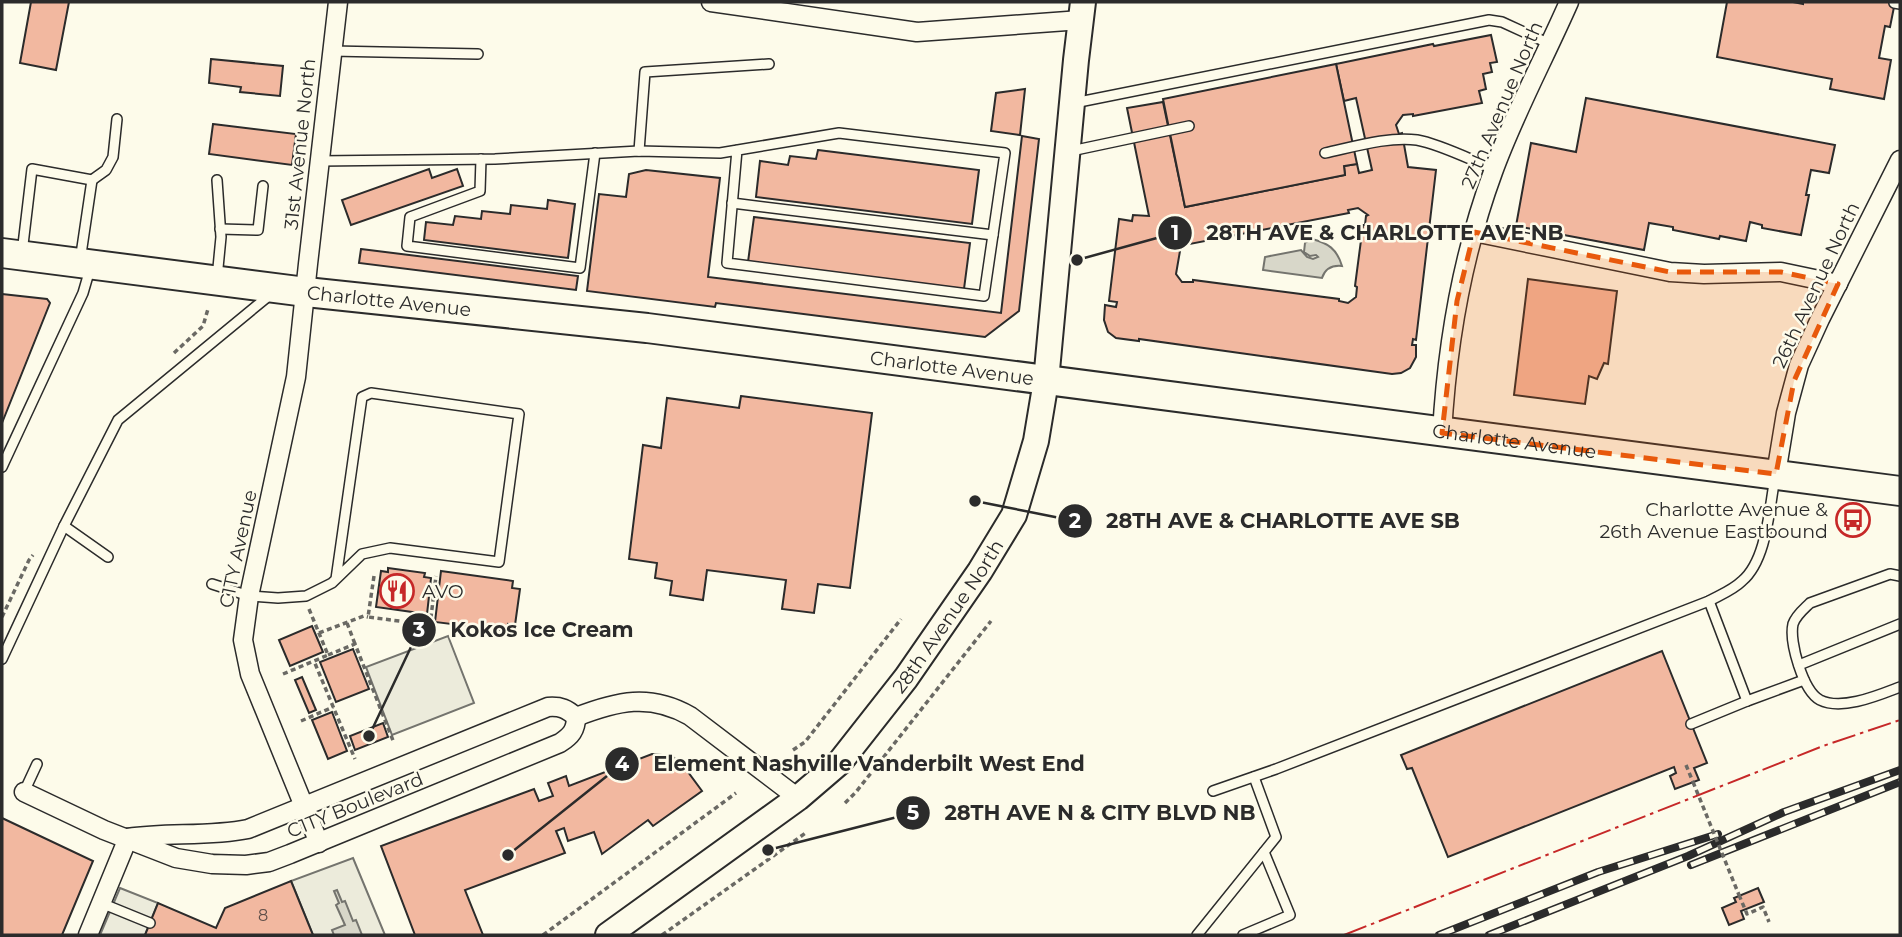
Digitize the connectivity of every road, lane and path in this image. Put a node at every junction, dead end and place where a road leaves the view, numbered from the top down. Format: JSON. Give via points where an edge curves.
{"nodes":[{"id":1,"x":338,"y":2,"type":"edge"},
{"id":2,"x":711,"y":2,"type":"edge"},
{"id":3,"x":1569,"y":2,"type":"edge"},
{"id":4,"x":1082,"y":11,"type":"edge"},
{"id":5,"x":1550,"y":44,"type":"junction"},
{"id":6,"x":332,"y":51,"type":"junction"},
{"id":7,"x":478,"y":54,"type":"dead end"},
{"id":8,"x":769,"y":64,"type":"dead end"},
{"id":9,"x":1072,"y":104,"type":"junction"},
{"id":10,"x":117,"y":119,"type":"dead end"},
{"id":11,"x":1189,"y":126,"type":"dead end"},
{"id":12,"x":737,"y":150,"type":"junction"},
{"id":13,"x":639,"y":151,"type":"junction"},
{"id":14,"x":1068,"y":152,"type":"junction"},
{"id":15,"x":595,"y":153,"type":"junction"},
{"id":16,"x":1325,"y":153,"type":"dead end"},
{"id":17,"x":481,"y":159,"type":"junction"},
{"id":18,"x":1900,"y":160,"type":"edge"},
{"id":19,"x":319,"y":161,"type":"junction"},
{"id":20,"x":1494,"y":169,"type":"junction"},
{"id":21,"x":92,"y":180,"type":"junction"},
{"id":22,"x":217,"y":180,"type":"dead end"},
{"id":23,"x":263,"y":186,"type":"dead end"},
{"id":24,"x":732,"y":204,"type":"junction"},
{"id":25,"x":220,"y":229,"type":"junction"},
{"id":26,"x":1474,"y":232,"type":"junction"},
{"id":27,"x":993,"y":235,"type":"junction"},
{"id":28,"x":12,"y":254,"type":"edge"},
{"id":29,"x":86,"y":263,"type":"junction"},
{"id":30,"x":217,"y":279,"type":"junction"},
{"id":31,"x":1838,"y":284,"type":"junction"},
{"id":32,"x":293,"y":289,"type":"junction"},
{"id":33,"x":1046,"y":381,"type":"junction"},
{"id":34,"x":1442,"y":433,"type":"junction"},
{"id":35,"x":2,"y":467,"type":"edge"},
{"id":36,"x":1776,"y":474,"type":"junction"},
{"id":37,"x":1900,"y":491,"type":"edge"},
{"id":38,"x":64,"y":527,"type":"junction"},
{"id":39,"x":108,"y":557,"type":"dead end"},
{"id":40,"x":374,"y":576,"type":"dead end"},
{"id":41,"x":436,"y":576,"type":"dead end"},
{"id":42,"x":1900,"y":576,"type":"edge"},
{"id":43,"x":336,"y":579,"type":"junction"},
{"id":44,"x":212,"y":583,"type":"dead end"},
{"id":45,"x":248,"y":596,"type":"junction"},
{"id":46,"x":306,"y":596,"type":"junction"},
{"id":47,"x":1709,"y":601,"type":"junction"},
{"id":48,"x":368,"y":617,"type":"junction"},
{"id":49,"x":901,"y":620,"type":"dead end"},
{"id":50,"x":991,"y":621,"type":"dead end"},
{"id":51,"x":347,"y":623,"type":"junction"},
{"id":52,"x":1900,"y":624,"type":"edge"},
{"id":53,"x":319,"y":633,"type":"junction"},
{"id":54,"x":355,"y":644,"type":"junction"},
{"id":55,"x":328,"y":655,"type":"junction"},
{"id":56,"x":2,"y":659,"type":"edge"},
{"id":57,"x":314,"y":661,"type":"junction"},
{"id":58,"x":1799,"y":665,"type":"junction"},
{"id":59,"x":283,"y":674,"type":"dead end"},
{"id":60,"x":1804,"y":680,"type":"junction"},
{"id":61,"x":1900,"y":687,"type":"edge"},
{"id":62,"x":1747,"y":701,"type":"junction"},
{"id":63,"x":333,"y":707,"type":"junction"},
{"id":64,"x":576,"y":717,"type":"junction"},
{"id":65,"x":301,"y":721,"type":"dead end"},
{"id":66,"x":1691,"y":724,"type":"dead end"},
{"id":67,"x":394,"y":743,"type":"dead end"},
{"id":68,"x":793,"y":750,"type":"dead end"},
{"id":69,"x":355,"y":759,"type":"dead end"},
{"id":70,"x":37,"y":764,"type":"dead end"},
{"id":71,"x":1686,"y":765,"type":"dead end"},
{"id":72,"x":1254,"y":777,"type":"junction"},
{"id":73,"x":1213,"y":791,"type":"dead end"},
{"id":74,"x":24,"y":792,"type":"joint"},
{"id":75,"x":736,"y":793,"type":"dead end"},
{"id":76,"x":798,"y":798,"type":"junction"},
{"id":77,"x":845,"y":803,"type":"dead end"},
{"id":78,"x":304,"y":807,"type":"junction"},
{"id":79,"x":807,"y":832,"type":"dead end"},
{"id":80,"x":128,"y":838,"type":"junction"},
{"id":81,"x":318,"y":843,"type":"junction"},
{"id":82,"x":1264,"y":852,"type":"junction"},
{"id":83,"x":101,"y":903,"type":"junction"},
{"id":84,"x":1769,"y":922,"type":"dead end"},
{"id":85,"x":150,"y":923,"type":"dead end"},
{"id":86,"x":88,"y":935,"type":"edge"},
{"id":87,"x":543,"y":935,"type":"edge"},
{"id":88,"x":608,"y":935,"type":"edge"},
{"id":89,"x":662,"y":935,"type":"edge"},
{"id":90,"x":1197,"y":935,"type":"edge"},
{"id":91,"x":1243,"y":935,"type":"edge"}],
"edges":[{"from":1,"to":6,"type":"street","name":"31st Avenue North"},
{"from":2,"to":4,"type":"street","via":[[917,32]]},
{"from":3,"to":5,"type":"street","name":"27th Avenue North"},
{"from":4,"to":9,"type":"main road","name":"28th Avenue North"},
{"from":5,"to":9,"type":"lane","via":[[1489,20]]},
{"from":5,"to":20,"type":"street","name":"27th Avenue North"},
{"from":6,"to":7,"type":"lane"},
{"from":6,"to":19,"type":"street","name":"31st Avenue North"},
{"from":8,"to":13,"type":"lane","via":[[645,72]]},
{"from":9,"to":14,"type":"main road","name":"28th Avenue North"},
{"from":10,"to":21,"type":"lane","via":[[113,157],[106,170]]},
{"from":11,"to":14,"type":"lane"},
{"from":12,"to":13,"type":"lane"},
{"from":12,"to":24,"type":"lane"},
{"from":12,"to":27,"type":"lane","via":[[839,133],[1005,153]]},
{"from":13,"to":15,"type":"lane"},
{"from":14,"to":33,"type":"main road","name":"28th Avenue North"},
{"from":15,"to":17,"type":"lane"},
{"from":15,"to":17,"type":"lane","via":[[580,268],[407,246],[410,217],[480,191]]},
{"from":16,"to":20,"type":"lane","via":[[1379,142],[1420,140]]},
{"from":17,"to":19,"type":"lane"},
{"from":18,"to":31,"type":"street","name":"26th Avenue North"},
{"from":19,"to":32,"type":"street","name":"31st Avenue North"},
{"from":20,"to":26,"type":"street","name":"27th Avenue North"},
{"from":21,"to":28,"type":"lane","via":[[32,169]]},
{"from":21,"to":29,"type":"lane"},
{"from":22,"to":25,"type":"lane"},
{"from":23,"to":25,"type":"lane","via":[[258,230]]},
{"from":24,"to":27,"type":"lane"},
{"from":24,"to":27,"type":"lane","via":[[727,263],[984,296]]},
{"from":25,"to":30,"type":"lane"},
{"from":26,"to":31,"type":"street","via":[[1670,272],[1781,272]]},
{"from":26,"to":34,"type":"street","name":"27th Avenue North","via":[[1457,301]]},
{"from":28,"to":29,"type":"main road","name":"Charlotte Avenue"},
{"from":29,"to":30,"type":"main road","name":"Charlotte Avenue"},
{"from":29,"to":35,"type":"lane","via":[[83,293]]},
{"from":30,"to":32,"type":"main road","name":"Charlotte Avenue"},
{"from":31,"to":36,"type":"street","name":"26th Avenue North","via":[[1794,381]]},
{"from":32,"to":33,"type":"main road","name":"Charlotte Avenue","via":[[647,328]]},
{"from":32,"to":38,"type":"lane","via":[[118,420]]},
{"from":32,"to":45,"type":"street","name":"C1TY Avenue","via":[[296,377]]},
{"from":33,"to":34,"type":"main road","name":"Charlotte Avenue"},
{"from":33,"to":76,"type":"main road","name":"28th Avenue North","via":[[1036,442],[1014,515],[906,678],[840,762]]},
{"from":34,"to":36,"type":"main road","name":"Charlotte Avenue"},
{"from":36,"to":37,"type":"main road","name":"Charlotte Avenue"},
{"from":36,"to":47,"type":"lane","via":[[1758,562],[1742,582]]},
{"from":38,"to":39,"type":"lane"},
{"from":38,"to":56,"type":"lane"},
{"from":40,"to":48,"type":"path"},
{"from":41,"to":48,"type":"path","via":[[430,625]]},
{"from":42,"to":58,"type":"lane","via":[[1890,574],[1810,603],[1794,623],[1792,636]]},
{"from":43,"to":43,"type":"lane","via":[[362,397],[371,393],[519,414],[499,562],[390,548],[362,554]]},
{"from":43,"to":46,"type":"lane"},
{"from":44,"to":45,"type":"lane"},
{"from":45,"to":46,"type":"lane"},
{"from":45,"to":78,"type":"street","name":"C1TY Avenue","via":[[243,640],[246,663]]},
{"from":46,"to":53,"type":"path"},
{"from":47,"to":62,"type":"lane"},
{"from":47,"to":72,"type":"lane"},
{"from":48,"to":51,"type":"path"},
{"from":49,"to":68,"type":"path","via":[[805,742]]},
{"from":50,"to":77,"type":"path"},
{"from":51,"to":53,"type":"path"},
{"from":51,"to":54,"type":"path"},
{"from":52,"to":58,"type":"lane"},
{"from":53,"to":55,"type":"path"},
{"from":54,"to":55,"type":"path"},
{"from":54,"to":67,"type":"path"},
{"from":55,"to":57,"type":"path"},
{"from":57,"to":59,"type":"path"},
{"from":57,"to":63,"type":"path"},
{"from":58,"to":60,"type":"lane"},
{"from":60,"to":61,"type":"lane","via":[[1820,700],[1829,702],[1858,701]]},
{"from":60,"to":62,"type":"lane"},
{"from":62,"to":66,"type":"lane"},
{"from":63,"to":65,"type":"path"},
{"from":63,"to":69,"type":"path"},
{"from":64,"to":76,"type":"street","via":[[628,701],[670,706],[690,716]]},
{"from":64,"to":78,"type":"street","name":"C1TY Boulevard","via":[[566,709],[548,707]]},
{"from":64,"to":81,"type":"street","name":"C1TY Boulevard","via":[[571,736],[560,743]]},
{"from":70,"to":74,"type":"lane"},
{"from":71,"to":84,"type":"path","bridge":true,"via":[[1747,914],[1763,907]]},
{"from":72,"to":73,"type":"lane"},
{"from":72,"to":82,"type":"lane","via":[[1276,837]]},
{"from":74,"to":80,"type":"street","name":"C1TY Boulevard"},
{"from":75,"to":87,"type":"path"},
{"from":76,"to":88,"type":"main road","name":"28th Avenue North"},
{"from":78,"to":80,"type":"street","name":"C1TY Boulevard","via":[[228,833]]},
{"from":78,"to":81,"type":"street","name":"C1TY Avenue"},
{"from":79,"to":89,"type":"path"},
{"from":80,"to":81,"type":"street","name":"C1TY Boulevard","via":[[176,858],[231,866],[269,862]]},
{"from":80,"to":83,"type":"street"},
{"from":82,"to":90,"type":"lane"},
{"from":82,"to":91,"type":"lane","via":[[1290,915]]},
{"from":83,"to":85,"type":"lane"},
{"from":83,"to":86,"type":"street"}]}
